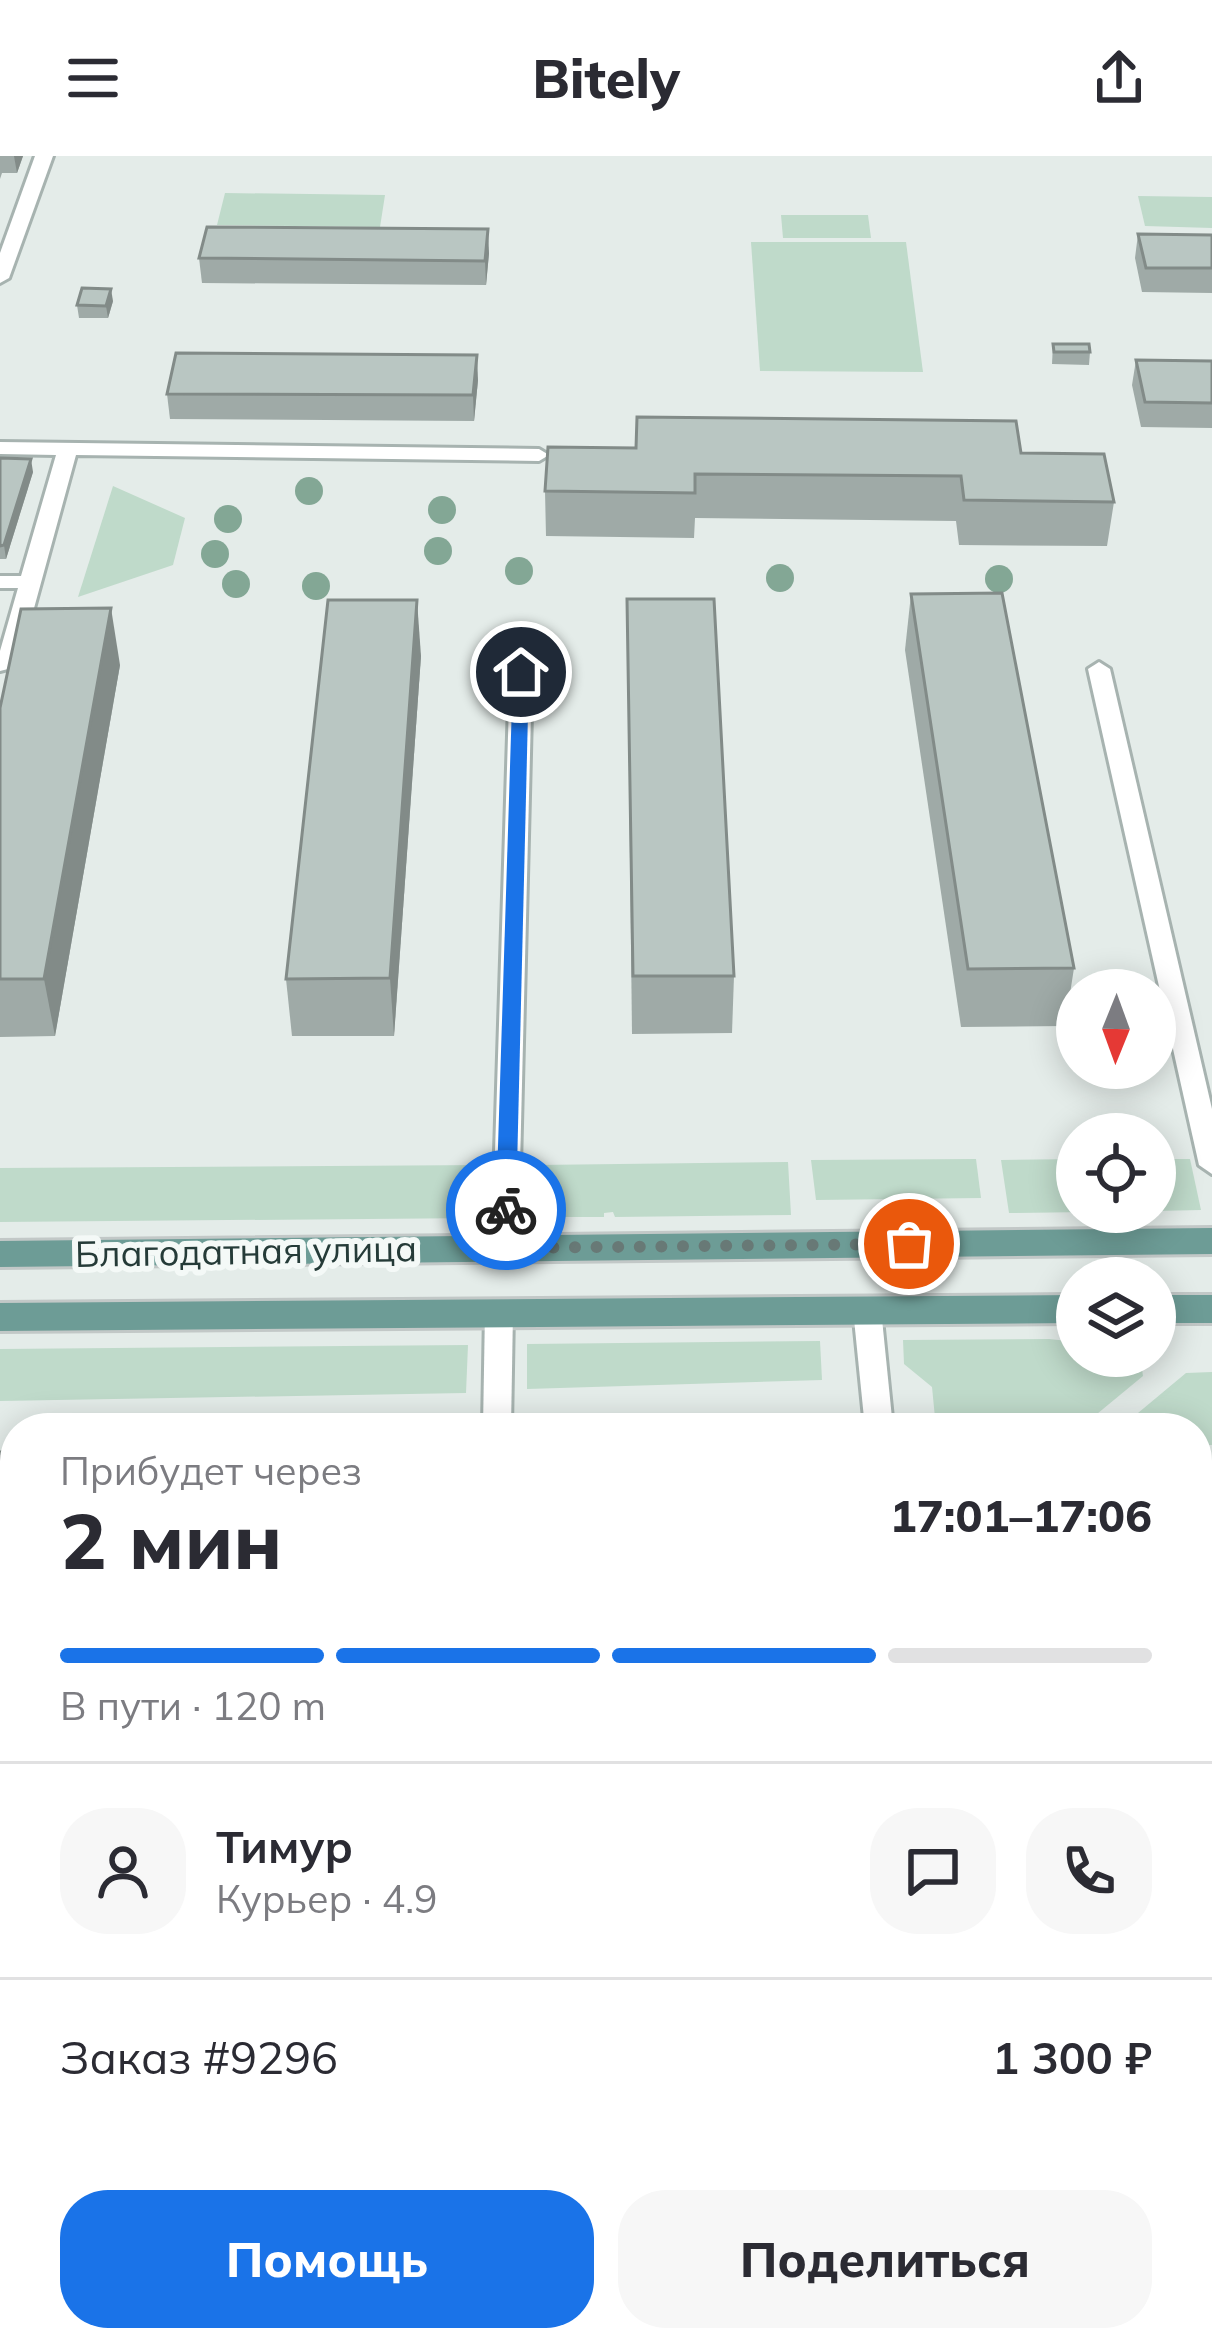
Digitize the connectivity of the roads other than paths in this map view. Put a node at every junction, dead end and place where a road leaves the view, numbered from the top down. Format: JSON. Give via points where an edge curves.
{"nodes":[{"id":1,"x":44,"y":156,"type":"edge"},
{"id":2,"x":0,"y":278,"type":"edge"},
{"id":3,"x":0,"y":448,"type":"edge"},
{"id":4,"x":67,"y":450,"type":"junction"},
{"id":5,"x":539,"y":455,"type":"dead end"},
{"id":6,"x":0,"y":582,"type":"edge"},
{"id":7,"x":30,"y":582,"type":"junction"},
{"id":8,"x":0,"y":664,"type":"edge"},
{"id":9,"x":1100,"y":669,"type":"dead end"},
{"id":10,"x":521,"y":672,"type":"dead end"},
{"id":11,"x":1212,"y":1165,"type":"edge"},
{"id":12,"x":1212,"y":1241,"type":"edge"},
{"id":13,"x":505,"y":1248,"type":"junction"},
{"id":14,"x":0,"y":1254,"type":"edge"},
{"id":15,"x":867,"y":1309,"type":"junction"},
{"id":16,"x":1056,"y":1309,"type":"edge"},
{"id":17,"x":1176,"y":1309,"type":"edge"},
{"id":18,"x":1212,"y":1309,"type":"edge"},
{"id":19,"x":499,"y":1310,"type":"junction"},
{"id":20,"x":0,"y":1317,"type":"edge"},
{"id":21,"x":497,"y":1413,"type":"edge"},
{"id":22,"x":877,"y":1413,"type":"edge"}],
"edges":[{"from":1,"to":2,"type":"lane"},
{"from":3,"to":4,"type":"lane"},
{"from":4,"to":5,"type":"lane"},
{"from":4,"to":7,"type":"lane"},
{"from":6,"to":7,"type":"lane"},
{"from":7,"to":8,"type":"lane"},
{"from":9,"to":11,"type":"lane"},
{"from":10,"to":13,"type":"lane"},
{"from":12,"to":13,"type":"main road","name":"Благодатная улица"},
{"from":13,"to":14,"type":"main road","name":"Благодатная улица"},
{"from":15,"to":16,"type":"main road","name":"Благодатная улица"},
{"from":15,"to":19,"type":"main road","name":"Благодатная улица"},
{"from":15,"to":22,"type":"lane"},
{"from":17,"to":18,"type":"main road"},
{"from":19,"to":20,"type":"main road","name":"Благодатная улица"},
{"from":19,"to":21,"type":"lane"}]}
